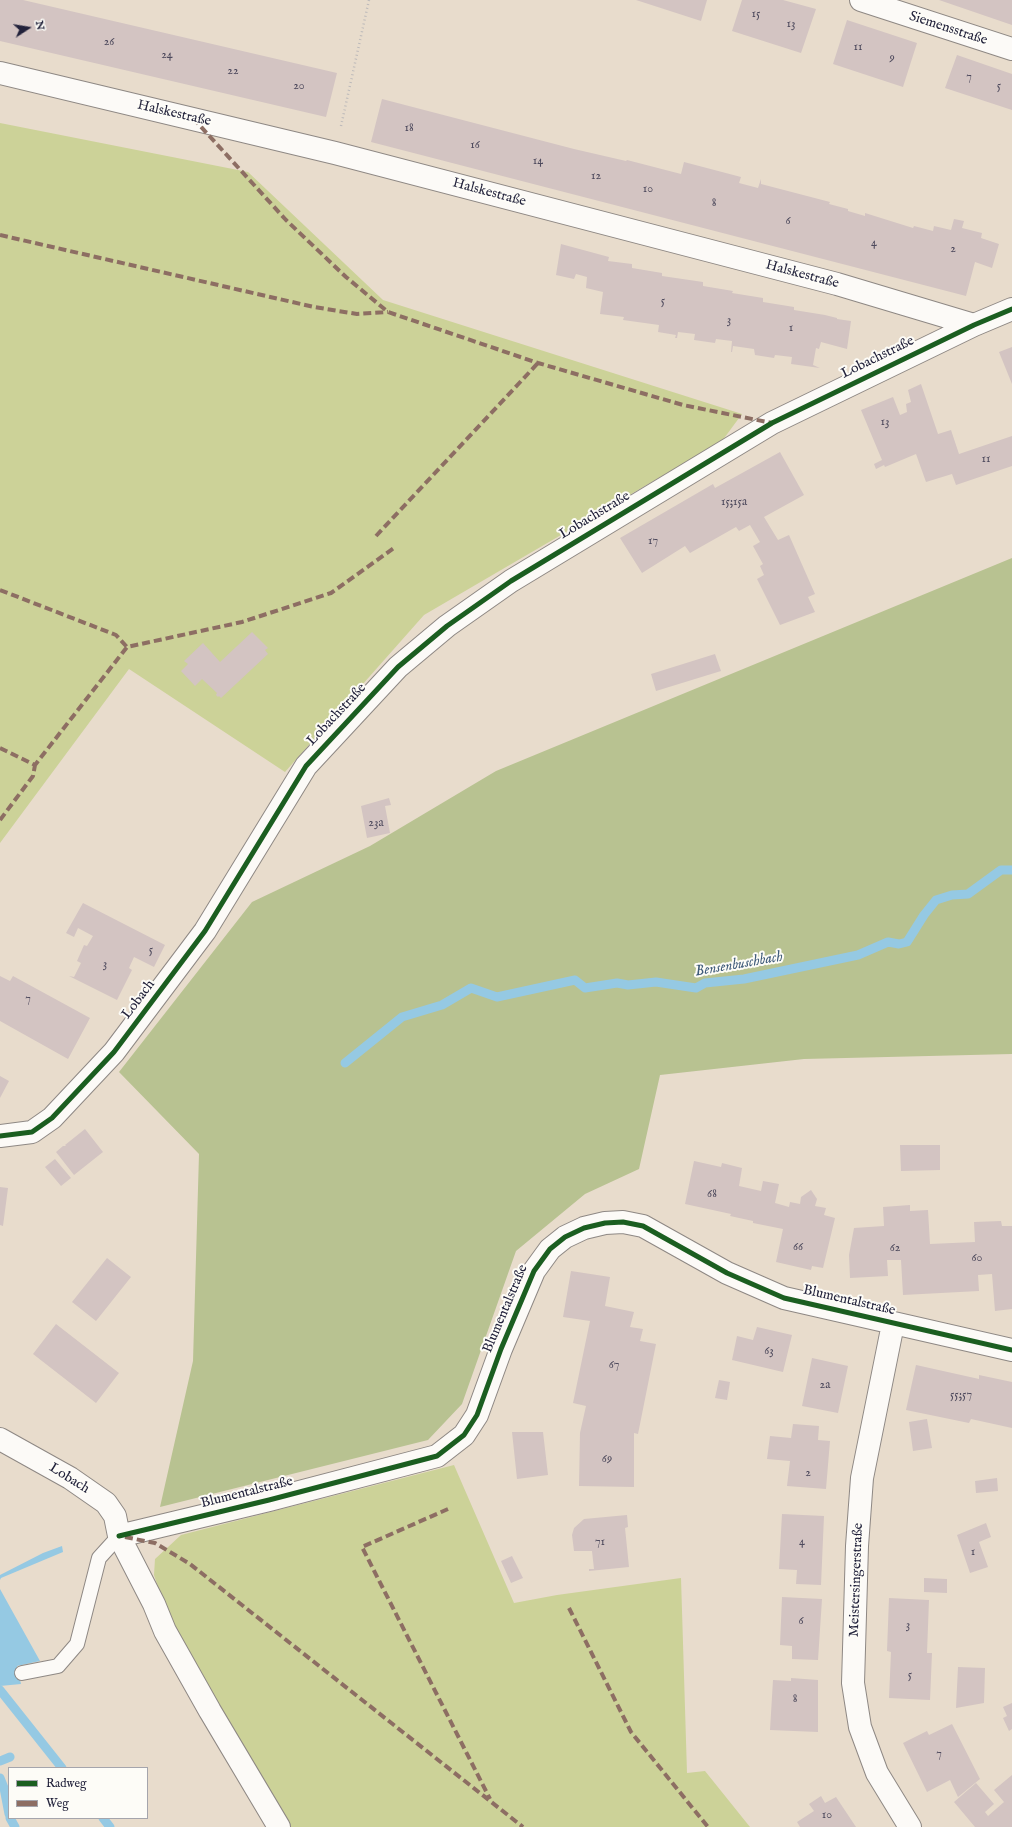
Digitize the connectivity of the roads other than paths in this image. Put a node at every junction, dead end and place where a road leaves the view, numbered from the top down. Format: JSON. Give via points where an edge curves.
{"nodes":[{"id":1,"x":861,"y":0,"type":"edge"},
{"id":2,"x":913,"y":8,"type":"edge"},
{"id":3,"x":1012,"y":49,"type":"edge"},
{"id":4,"x":0,"y":73,"type":"edge"},
{"id":5,"x":1012,"y":309,"type":"edge"},
{"id":6,"x":974,"y":325,"type":"junction"},
{"id":7,"x":262,"y":837,"type":"joint"},
{"id":8,"x":0,"y":1136,"type":"edge"},
{"id":9,"x":893,"y":1324,"type":"junction"},
{"id":10,"x":1012,"y":1350,"type":"edge"},
{"id":11,"x":0,"y":1439,"type":"edge"},
{"id":12,"x":119,"y":1536,"type":"junction"},
{"id":13,"x":22,"y":1673,"type":"dead end"},
{"id":14,"x":279,"y":1827,"type":"edge"},
{"id":15,"x":910,"y":1827,"type":"edge"}],
"edges":[{"from":1,"to":2,"type":"street","name":"Siemensstraße"},
{"from":2,"to":3,"type":"street","name":"Siemensstraße"},
{"from":4,"to":6,"type":"street","name":"Halskestraße","via":[[335,153],[836,284]]},
{"from":5,"to":6,"type":"street","name":"Lobachstraße"},
{"from":6,"to":7,"type":"street","name":"Lobachstraße","via":[[772,423],[511,581],[448,626],[398,667],[306,766]]},
{"from":7,"to":8,"type":"street","name":"Lobach","via":[[205,931],[114,1052],[52,1118],[32,1132]]},
{"from":9,"to":10,"type":"street","name":"Blumentalstraße"},
{"from":9,"to":12,"type":"street","name":"Blumentalstraße","via":[[784,1298],[727,1273],[644,1226],[623,1222],[584,1228],[550,1248],[534,1271],[477,1415],[464,1435],[436,1456]]},
{"from":9,"to":15,"type":"street","name":"Meistersingerstraße","via":[[862,1478],[857,1546],[853,1683],[860,1727],[877,1773]]},
{"from":11,"to":12,"type":"street","name":"Lobach","via":[[70,1478],[106,1503],[115,1516]]},
{"from":12,"to":13,"type":"lane","via":[[99,1558],[76,1644],[58,1666]]},
{"from":12,"to":14,"type":"street","name":"Lobach","via":[[165,1631]]}]}
